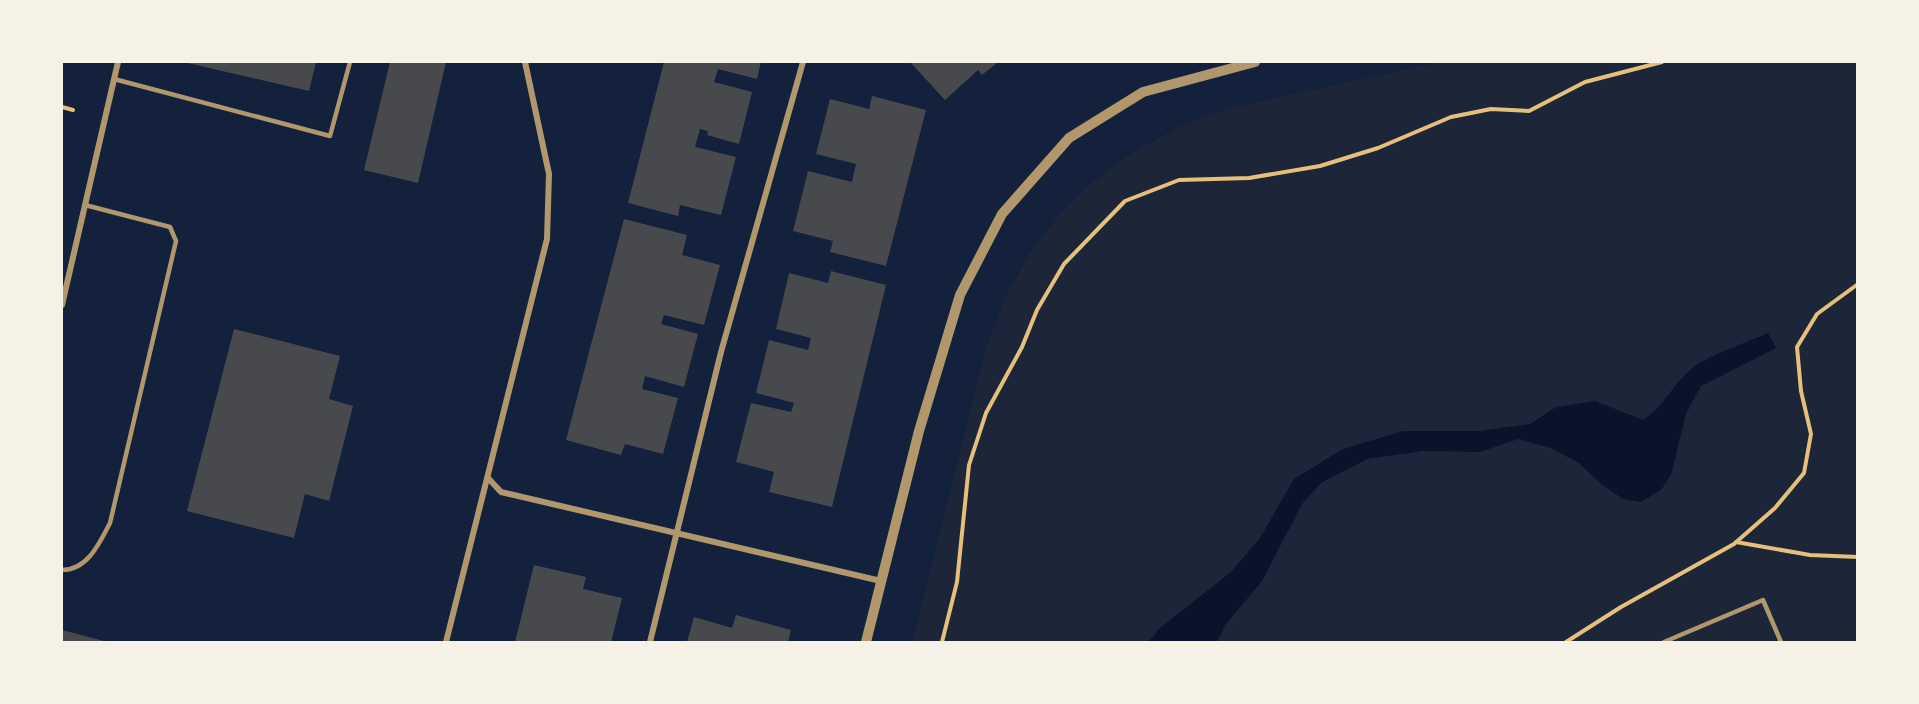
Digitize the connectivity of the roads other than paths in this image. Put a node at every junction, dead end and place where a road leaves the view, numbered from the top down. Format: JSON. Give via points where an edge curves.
{"nodes":[{"id":1,"x":118,"y":62,"type":"edge"},
{"id":2,"x":350,"y":62,"type":"edge"},
{"id":3,"x":525,"y":62,"type":"edge"},
{"id":4,"x":803,"y":62,"type":"edge"},
{"id":5,"x":1255,"y":62,"type":"edge"},
{"id":6,"x":114,"y":79,"type":"junction"},
{"id":7,"x":85,"y":205,"type":"junction"},
{"id":8,"x":62,"y":305,"type":"edge"},
{"id":9,"x":488,"y":478,"type":"junction"},
{"id":10,"x":676,"y":533,"type":"junction"},
{"id":11,"x":62,"y":570,"type":"edge"},
{"id":12,"x":881,"y":581,"type":"junction"},
{"id":13,"x":446,"y":642,"type":"edge"},
{"id":14,"x":650,"y":642,"type":"edge"},
{"id":15,"x":866,"y":642,"type":"edge"},
{"id":16,"x":1664,"y":642,"type":"edge"},
{"id":17,"x":1781,"y":642,"type":"edge"}],
"edges":[{"from":1,"to":6,"type":"street"},
{"from":2,"to":6,"type":"lane","via":[[330,136]]},
{"from":3,"to":9,"type":"street","via":[[549,174],[547,238]]},
{"from":4,"to":10,"type":"street","via":[[721,352]]},
{"from":5,"to":12,"type":"street","via":[[1143,92],[1069,138],[1002,214],[960,295],[919,431]]},
{"from":6,"to":7,"type":"street"},
{"from":7,"to":8,"type":"street"},
{"from":7,"to":11,"type":"lane","via":[[170,227],[176,242],[110,522],[95,553],[69,570]]},
{"from":9,"to":10,"type":"street","via":[[501,492]]},
{"from":9,"to":13,"type":"street"},
{"from":10,"to":12,"type":"street"},
{"from":10,"to":14,"type":"street"},
{"from":12,"to":15,"type":"street"},
{"from":16,"to":17,"type":"lane","via":[[1763,600]]}]}
